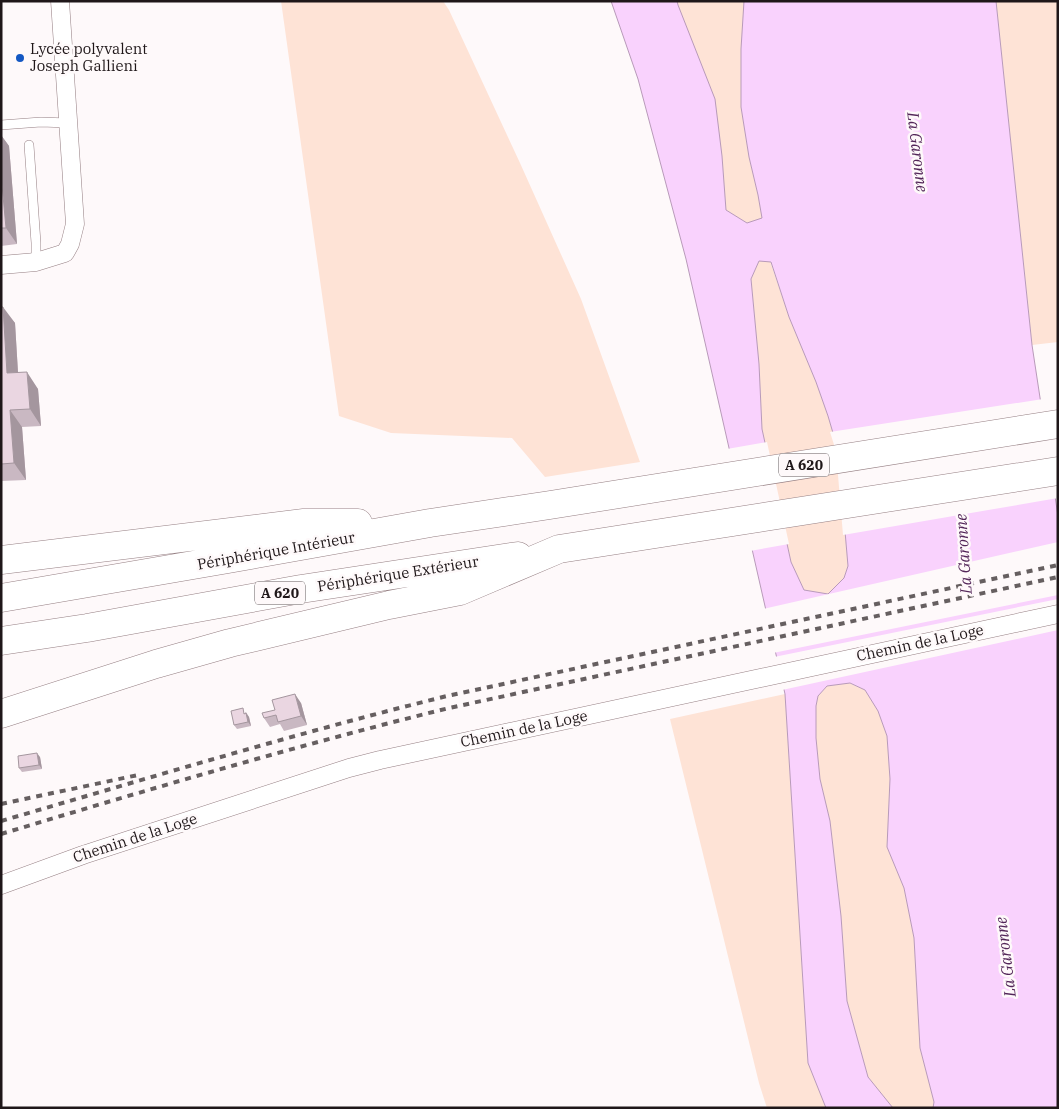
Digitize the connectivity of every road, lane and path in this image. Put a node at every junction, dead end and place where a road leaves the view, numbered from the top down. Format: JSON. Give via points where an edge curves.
{"nodes":[{"id":1,"x":60,"y":1,"type":"edge"},
{"id":2,"x":68,"y":123,"type":"junction"},
{"id":3,"x":1,"y":125,"type":"edge"},
{"id":4,"x":29,"y":145,"type":"dead end"},
{"id":5,"x":36,"y":262,"type":"junction"},
{"id":6,"x":1,"y":265,"type":"edge"},
{"id":7,"x":1058,"y":424,"type":"edge"},
{"id":8,"x":1058,"y":471,"type":"edge"},
{"id":9,"x":430,"y":523,"type":"junction"},
{"id":10,"x":558,"y":550,"type":"junction"},
{"id":11,"x":1,"y":560,"type":"edge"},
{"id":12,"x":1,"y":598,"type":"edge"},
{"id":13,"x":1058,"y":614,"type":"edge"},
{"id":14,"x":1,"y":641,"type":"edge"},
{"id":15,"x":1,"y":714,"type":"edge"},
{"id":16,"x":1,"y":885,"type":"edge"}],
"edges":[{"from":1,"to":2,"type":"street"},
{"from":2,"to":3,"type":"lane"},
{"from":2,"to":5,"type":"street","via":[[75,224],[65,253]]},
{"from":4,"to":5,"type":"lane"},
{"from":5,"to":6,"type":"street"},
{"from":7,"to":9,"type":"highway","name":"Périphérique Intérieur","number":"A 620"},
{"from":8,"to":10,"type":"highway","number":"A 620"},
{"from":9,"to":11,"type":"highway","via":[[304,523]]},
{"from":9,"to":12,"type":"highway","name":"Périphérique Intérieur","number":"A 620"},
{"from":10,"to":14,"type":"highway","name":"Périphérique Extérieur","number":"A 620","via":[[300,589]]},
{"from":10,"to":15,"type":"highway","via":[[460,591],[230,643]]},
{"from":13,"to":16,"type":"street","name":"Chemin de la Loge","via":[[380,760],[212,812]]}]}
